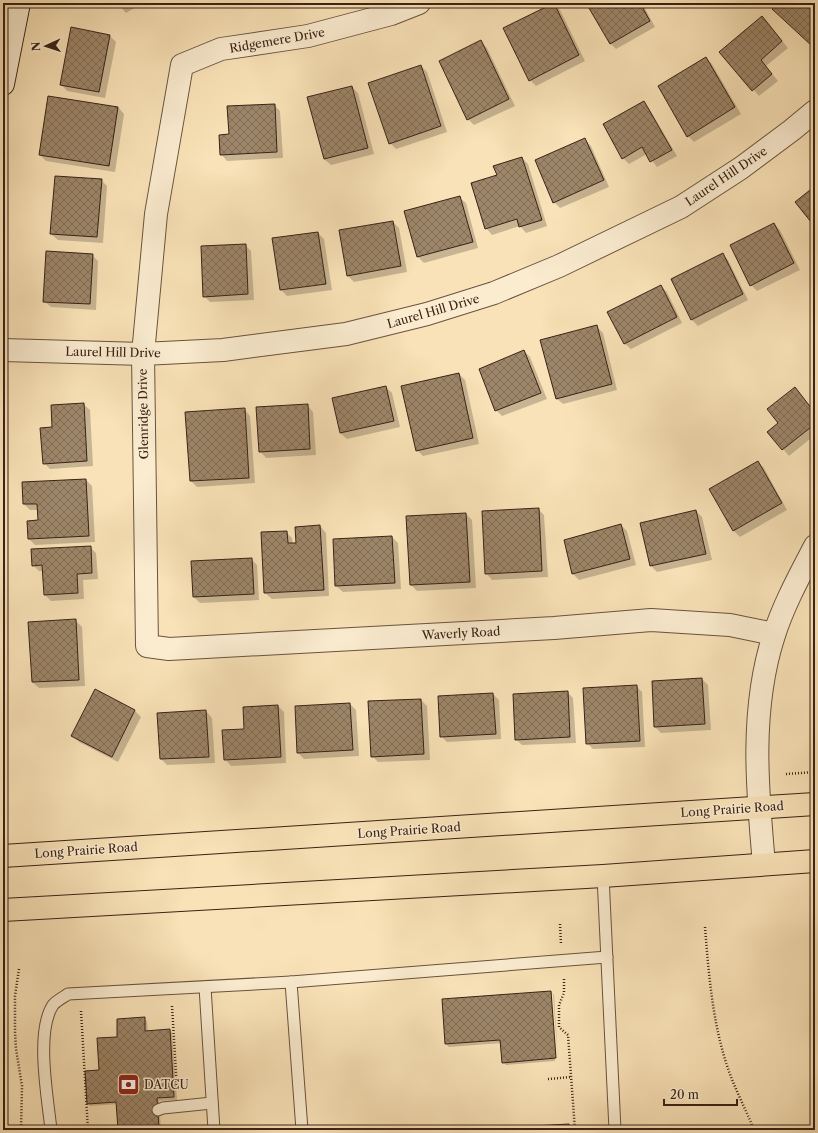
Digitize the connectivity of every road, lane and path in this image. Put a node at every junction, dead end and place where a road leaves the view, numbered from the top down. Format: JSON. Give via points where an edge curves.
{"nodes":[{"id":1,"x":19,"y":3,"type":"edge"},
{"id":2,"x":419,"y":3,"type":"edge"},
{"id":3,"x":182,"y":66,"type":"joint"},
{"id":4,"x":3,"y":84,"type":"edge"},
{"id":5,"x":815,"y":111,"type":"edge"},
{"id":6,"x":3,"y":350,"type":"edge"},
{"id":7,"x":143,"y":354,"type":"junction"},
{"id":8,"x":815,"y":546,"type":"edge"},
{"id":9,"x":774,"y":634,"type":"junction"},
{"id":10,"x":147,"y":646,"type":"joint"},
{"id":11,"x":815,"y":772,"type":"edge"},
{"id":12,"x":786,"y":774,"type":"dead end"},
{"id":13,"x":815,"y":804,"type":"edge"},
{"id":14,"x":759,"y":808,"type":"junction"},
{"id":15,"x":3,"y":856,"type":"edge"},
{"id":16,"x":815,"y":861,"type":"edge"},
{"id":17,"x":764,"y":864,"type":"junction"},
{"id":18,"x":603,"y":876,"type":"junction"},
{"id":19,"x":3,"y":910,"type":"edge"},
{"id":20,"x":560,"y":924,"type":"dead end"},
{"id":21,"x":705,"y":927,"type":"dead end"},
{"id":22,"x":607,"y":956,"type":"junction"},
{"id":23,"x":562,"y":960,"type":"junction"},
{"id":24,"x":19,"y":969,"type":"dead end"},
{"id":25,"x":291,"y":982,"type":"junction"},
{"id":26,"x":205,"y":987,"type":"junction"},
{"id":27,"x":172,"y":998,"type":"dead end"},
{"id":28,"x":80,"y":1004,"type":"dead end"},
{"id":29,"x":571,"y":1077,"type":"junction"},
{"id":30,"x":548,"y":1079,"type":"dead end"},
{"id":31,"x":177,"y":1093,"type":"dead end"},
{"id":32,"x":212,"y":1103,"type":"junction"},
{"id":33,"x":158,"y":1110,"type":"dead end"},
{"id":34,"x":21,"y":1130,"type":"edge"},
{"id":35,"x":51,"y":1130,"type":"edge"},
{"id":36,"x":88,"y":1130,"type":"edge"},
{"id":37,"x":214,"y":1130,"type":"edge"},
{"id":38,"x":302,"y":1130,"type":"edge"},
{"id":39,"x":575,"y":1130,"type":"edge"},
{"id":40,"x":615,"y":1130,"type":"edge"},
{"id":41,"x":754,"y":1130,"type":"edge"}],
"edges":[{"from":1,"to":4,"type":"street"},
{"from":2,"to":3,"type":"street","name":"Ridgemere Drive","via":[[391,14],[308,36],[221,49]]},
{"from":3,"to":7,"type":"street","name":"Glenridge Drive","via":[[156,214]]},
{"from":5,"to":7,"type":"street","name":"Laurel Hill Drive","via":[[741,168],[681,206],[559,266],[494,293],[427,314],[346,334],[223,350]]},
{"from":6,"to":7,"type":"street","name":"Laurel Hill Drive"},
{"from":7,"to":10,"type":"street","name":"Glenridge Drive"},
{"from":8,"to":9,"type":"street","via":[[795,584]]},
{"from":9,"to":10,"type":"street","name":"Waverly Road","via":[[730,625],[651,620],[182,649]]},
{"from":9,"to":14,"type":"street","via":[[764,675],[757,731]]},
{"from":11,"to":12,"type":"path"},
{"from":13,"to":14,"type":"main road","name":"Long Prairie Road"},
{"from":14,"to":15,"type":"main road","name":"Long Prairie Road"},
{"from":14,"to":17,"type":"street"},
{"from":16,"to":17,"type":"main road"},
{"from":17,"to":18,"type":"main road"},
{"from":18,"to":19,"type":"main road"},
{"from":18,"to":22,"type":"lane"},
{"from":20,"to":23,"type":"path"},
{"from":21,"to":41,"type":"path","via":[[710,986],[720,1038],[731,1076]]},
{"from":22,"to":23,"type":"lane"},
{"from":22,"to":40,"type":"lane"},
{"from":23,"to":25,"type":"lane"},
{"from":23,"to":29,"type":"path","via":[[564,993],[559,1005],[559,1027],[568,1035]]},
{"from":24,"to":34,"type":"path","via":[[15,996],[15,1032],[22,1086]]},
{"from":25,"to":26,"type":"lane"},
{"from":25,"to":38,"type":"lane"},
{"from":26,"to":32,"type":"lane"},
{"from":26,"to":35,"type":"lane","via":[[68,994],[54,1005],[44,1039]]},
{"from":27,"to":31,"type":"path"},
{"from":28,"to":36,"type":"path"},
{"from":29,"to":30,"type":"path"},
{"from":29,"to":39,"type":"path"},
{"from":32,"to":33,"type":"lane"},
{"from":32,"to":37,"type":"lane"}]}
